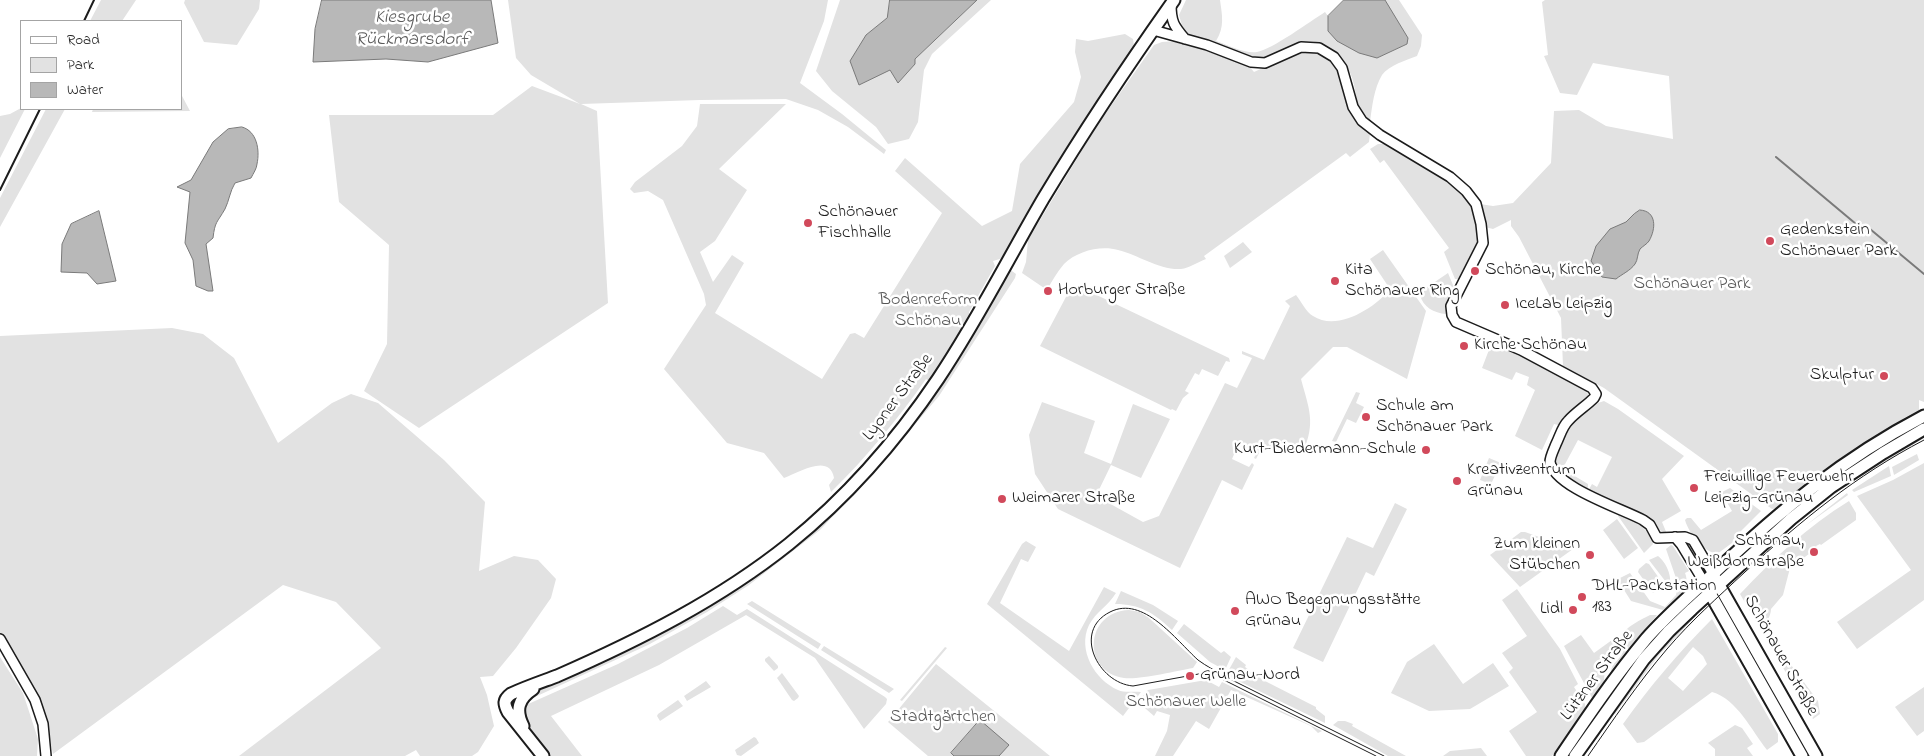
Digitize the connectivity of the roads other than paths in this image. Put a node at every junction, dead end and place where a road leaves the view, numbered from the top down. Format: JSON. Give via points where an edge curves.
{"nodes":[{"id":1,"x":1172,"y":2,"type":"edge"},
{"id":2,"x":1153,"y":30,"type":"junction"},
{"id":3,"x":1185,"y":40,"type":"junction"},
{"id":4,"x":1924,"y":416,"type":"edge"},
{"id":5,"x":1924,"y":429,"type":"edge"},
{"id":6,"x":1871,"y":446,"type":"junction"},
{"id":7,"x":1841,"y":480,"type":"junction"},
{"id":8,"x":1712,"y":583,"type":"junction"},
{"id":9,"x":1692,"y":609,"type":"junction"},
{"id":10,"x":1720,"y":609,"type":"junction"},
{"id":11,"x":0,"y":639,"type":"edge"},
{"id":12,"x":46,"y":756,"type":"edge"},
{"id":13,"x":543,"y":756,"type":"edge"},
{"id":14,"x":1561,"y":756,"type":"edge"},
{"id":15,"x":1575,"y":756,"type":"edge"},
{"id":16,"x":1802,"y":756,"type":"edge"},
{"id":17,"x":1816,"y":756,"type":"edge"}],
"edges":[{"from":1,"to":2,"type":"main road","name":"Lyoner Straße"},
{"from":1,"to":3,"type":"street","via":[[1171,18]]},
{"from":2,"to":3,"type":"street"},
{"from":2,"to":13,"type":"main road","name":"Lyoner Straße","via":[[1048,191],[938,379],[892,440],[841,496],[790,543],[734,584],[657,629],[510,694],[504,701],[508,712]]},
{"from":3,"to":8,"type":"street","via":[[1251,62],[1265,63],[1301,47],[1319,48],[1334,57],[1342,68],[1354,107],[1362,121],[1450,177],[1466,191],[1476,204],[1483,243],[1451,306],[1456,322],[1521,350],[1592,388],[1596,394],[1594,398],[1563,427],[1551,456],[1553,469],[1581,492],[1643,520],[1657,538],[1686,537],[1693,540]]},
{"from":4,"to":6,"type":"main road","name":"Lützner Straße"},
{"from":5,"to":7,"type":"main road","name":"Lützner Straße"},
{"from":6,"to":7,"type":"main road","name":"Lützner Straße","via":[[1863,456],[1841,471],[1838,476]]},
{"from":6,"to":8,"type":"main road","name":"Lützner Straße","via":[[1776,516]]},
{"from":7,"to":8,"type":"main road","name":"Lützner Straße"},
{"from":8,"to":9,"type":"main road","name":"Lützner Straße"},
{"from":8,"to":10,"type":"main road","name":"Schönauer Straße"},
{"from":8,"to":14,"type":"main road","name":"Lützner Straße","via":[[1668,616],[1635,652]]},
{"from":8,"to":17,"type":"main road","name":"Schönauer Straße"},
{"from":9,"to":10,"type":"main road"},
{"from":9,"to":15,"type":"main road","name":"Lützner Straße","via":[[1644,659]]},
{"from":10,"to":16,"type":"main road","name":"Schönauer Straße"},
{"from":11,"to":12,"type":"street","via":[[36,700],[43,724]]}]}
